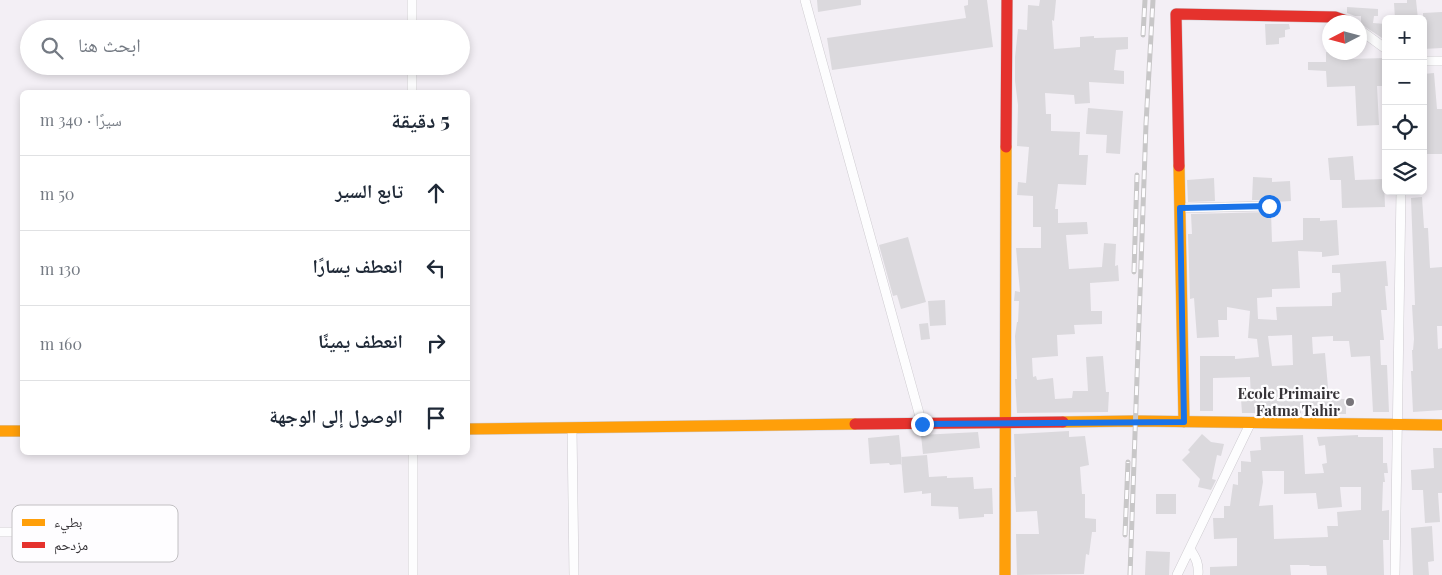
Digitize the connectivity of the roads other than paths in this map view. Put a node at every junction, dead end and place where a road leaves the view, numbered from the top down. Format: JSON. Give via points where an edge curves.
{"nodes":[{"id":1,"x":412,"y":0,"type":"edge"},
{"id":2,"x":805,"y":0,"type":"edge"},
{"id":3,"x":1007,"y":0,"type":"edge"},
{"id":4,"x":1322,"y":17,"type":"edge"},
{"id":5,"x":412,"y":20,"type":"edge"},
{"id":6,"x":1367,"y":35,"type":"edge"},
{"id":7,"x":1382,"y":46,"type":"edge"},
{"id":8,"x":1427,"y":61,"type":"edge"},
{"id":9,"x":1442,"y":61,"type":"edge"},
{"id":10,"x":412,"y":75,"type":"edge"},
{"id":11,"x":412,"y":90,"type":"edge"},
{"id":12,"x":1401,"y":195,"type":"edge"},
{"id":13,"x":1269,"y":206,"type":"dead end"},
{"id":14,"x":1180,"y":208,"type":"junction"},
{"id":15,"x":1184,"y":422,"type":"junction"},
{"id":16,"x":1251,"y":422,"type":"junction"},
{"id":17,"x":922,"y":424,"type":"junction"},
{"id":18,"x":1004,"y":424,"type":"junction"},
{"id":19,"x":1399,"y":425,"type":"junction"},
{"id":20,"x":1442,"y":425,"type":"edge"},
{"id":21,"x":572,"y":428,"type":"junction"},
{"id":22,"x":470,"y":429,"type":"edge"},
{"id":23,"x":0,"y":431,"type":"edge"},
{"id":24,"x":20,"y":431,"type":"edge"},
{"id":25,"x":412,"y":455,"type":"edge"},
{"id":26,"x":1190,"y":549,"type":"junction"},
{"id":27,"x":413,"y":575,"type":"edge"},
{"id":28,"x":574,"y":575,"type":"edge"},
{"id":29,"x":1005,"y":575,"type":"edge"},
{"id":30,"x":1178,"y":575,"type":"edge"},
{"id":31,"x":1198,"y":575,"type":"edge"},
{"id":32,"x":1396,"y":575,"type":"edge"}],
"edges":[{"from":1,"to":5,"type":"street"},
{"from":2,"to":17,"type":"street"},
{"from":3,"to":18,"type":"street"},
{"from":4,"to":14,"type":"street","via":[[1176,14]]},
{"from":6,"to":7,"type":"street"},
{"from":8,"to":9,"type":"street"},
{"from":10,"to":11,"type":"street"},
{"from":12,"to":19,"type":"street"},
{"from":13,"to":14,"type":"street"},
{"from":14,"to":15,"type":"street"},
{"from":15,"to":16,"type":"street"},
{"from":15,"to":18,"type":"street"},
{"from":16,"to":19,"type":"street"},
{"from":16,"to":26,"type":"street"},
{"from":17,"to":18,"type":"street"},
{"from":17,"to":21,"type":"street"},
{"from":18,"to":29,"type":"street"},
{"from":19,"to":20,"type":"street"},
{"from":19,"to":32,"type":"street"},
{"from":21,"to":22,"type":"street"},
{"from":21,"to":28,"type":"street"},
{"from":23,"to":24,"type":"street"},
{"from":25,"to":27,"type":"street"},
{"from":26,"to":30,"type":"street"},
{"from":26,"to":31,"type":"street","via":[[1197,559]]}]}
